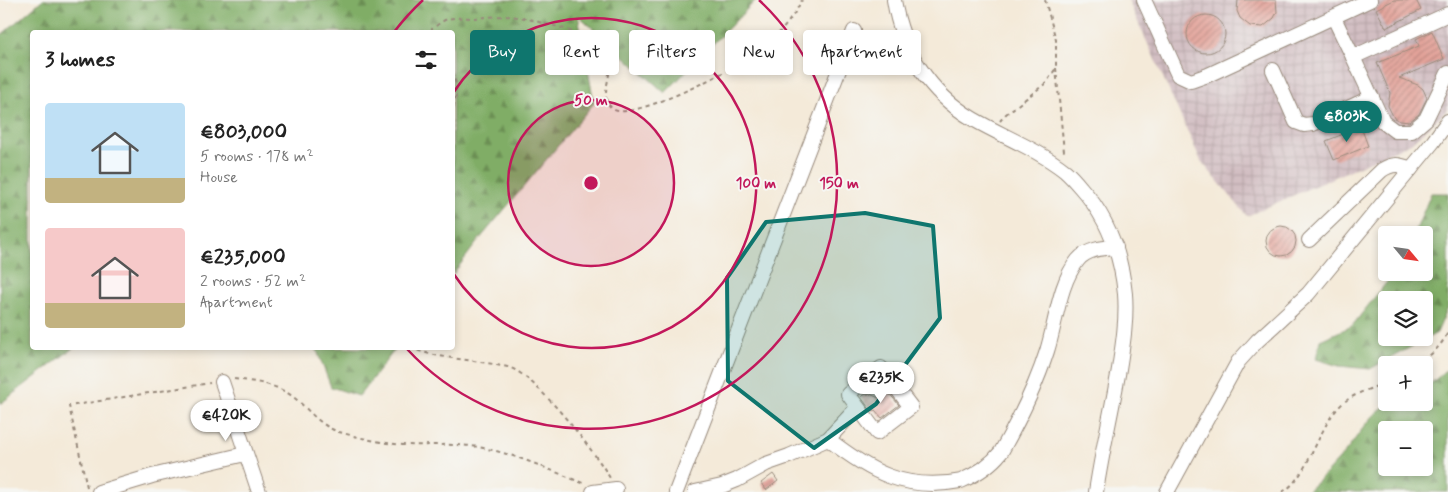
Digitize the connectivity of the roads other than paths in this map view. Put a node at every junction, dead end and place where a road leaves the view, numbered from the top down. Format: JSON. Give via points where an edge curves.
{"nodes":[{"id":1,"x":894,"y":0,"type":"edge"},
{"id":2,"x":1144,"y":0,"type":"edge"},
{"id":3,"x":1370,"y":0,"type":"edge"},
{"id":4,"x":1448,"y":14,"type":"edge"},
{"id":5,"x":1334,"y":18,"type":"junction"},
{"id":6,"x":1354,"y":57,"type":"junction"},
{"id":7,"x":1273,"y":70,"type":"dead end"},
{"id":8,"x":1448,"y":73,"type":"edge"},
{"id":9,"x":837,"y":75,"type":"edge"},
{"id":10,"x":1372,"y":97,"type":"junction"},
{"id":11,"x":1448,"y":121,"type":"edge"},
{"id":12,"x":1411,"y":169,"type":"junction"},
{"id":13,"x":1309,"y":240,"type":"dead end"},
{"id":14,"x":1116,"y":247,"type":"junction"},
{"id":15,"x":222,"y":382,"type":"road end"},
{"id":16,"x":858,"y":408,"type":"junction"},
{"id":17,"x":828,"y":439,"type":"junction"},
{"id":18,"x":245,"y":454,"type":"junction"},
{"id":19,"x":591,"y":489,"type":"edge"},
{"id":20,"x":616,"y":489,"type":"road end"},
{"id":21,"x":99,"y":492,"type":"edge"},
{"id":22,"x":259,"y":492,"type":"edge"},
{"id":23,"x":676,"y":492,"type":"edge"},
{"id":24,"x":695,"y":492,"type":"edge"},
{"id":25,"x":1096,"y":492,"type":"edge"},
{"id":26,"x":1167,"y":492,"type":"edge"}],
"edges":[{"from":1,"to":14,"type":"street","via":[[906,43],[925,76],[949,102],[972,118],[1037,151],[1066,172],[1090,199]]},
{"from":2,"to":5,"type":"street","via":[[1178,75],[1191,81]]},
{"from":3,"to":5,"type":"street"},
{"from":4,"to":6,"type":"street"},
{"from":5,"to":6,"type":"street"},
{"from":6,"to":10,"type":"street"},
{"from":7,"to":10,"type":"street","via":[[1296,122],[1304,125],[1313,124]]},
{"from":8,"to":10,"type":"street","via":[[1426,118],[1412,131],[1395,131],[1383,122]]},
{"from":9,"to":23,"type":"street"},
{"from":11,"to":12,"type":"street"},
{"from":12,"to":13,"type":"street","via":[[1397,164],[1382,170]]},
{"from":12,"to":26,"type":"street","via":[[1308,294],[1238,362]]},
{"from":14,"to":17,"type":"street","via":[[1086,253],[1070,271],[1034,386],[1001,452],[982,471],[943,486],[921,488],[900,484],[875,474]]},
{"from":14,"to":25,"type":"street","via":[[1125,293],[1125,331]]},
{"from":15,"to":18,"type":"street"},
{"from":16,"to":16,"type":"street","via":[[878,433],[911,407],[881,368],[848,394]]},
{"from":16,"to":17,"type":"street"},
{"from":17,"to":24,"type":"street","via":[[722,486]]},
{"from":18,"to":21,"type":"street"},
{"from":18,"to":22,"type":"street"},
{"from":19,"to":20,"type":"street"}]}
